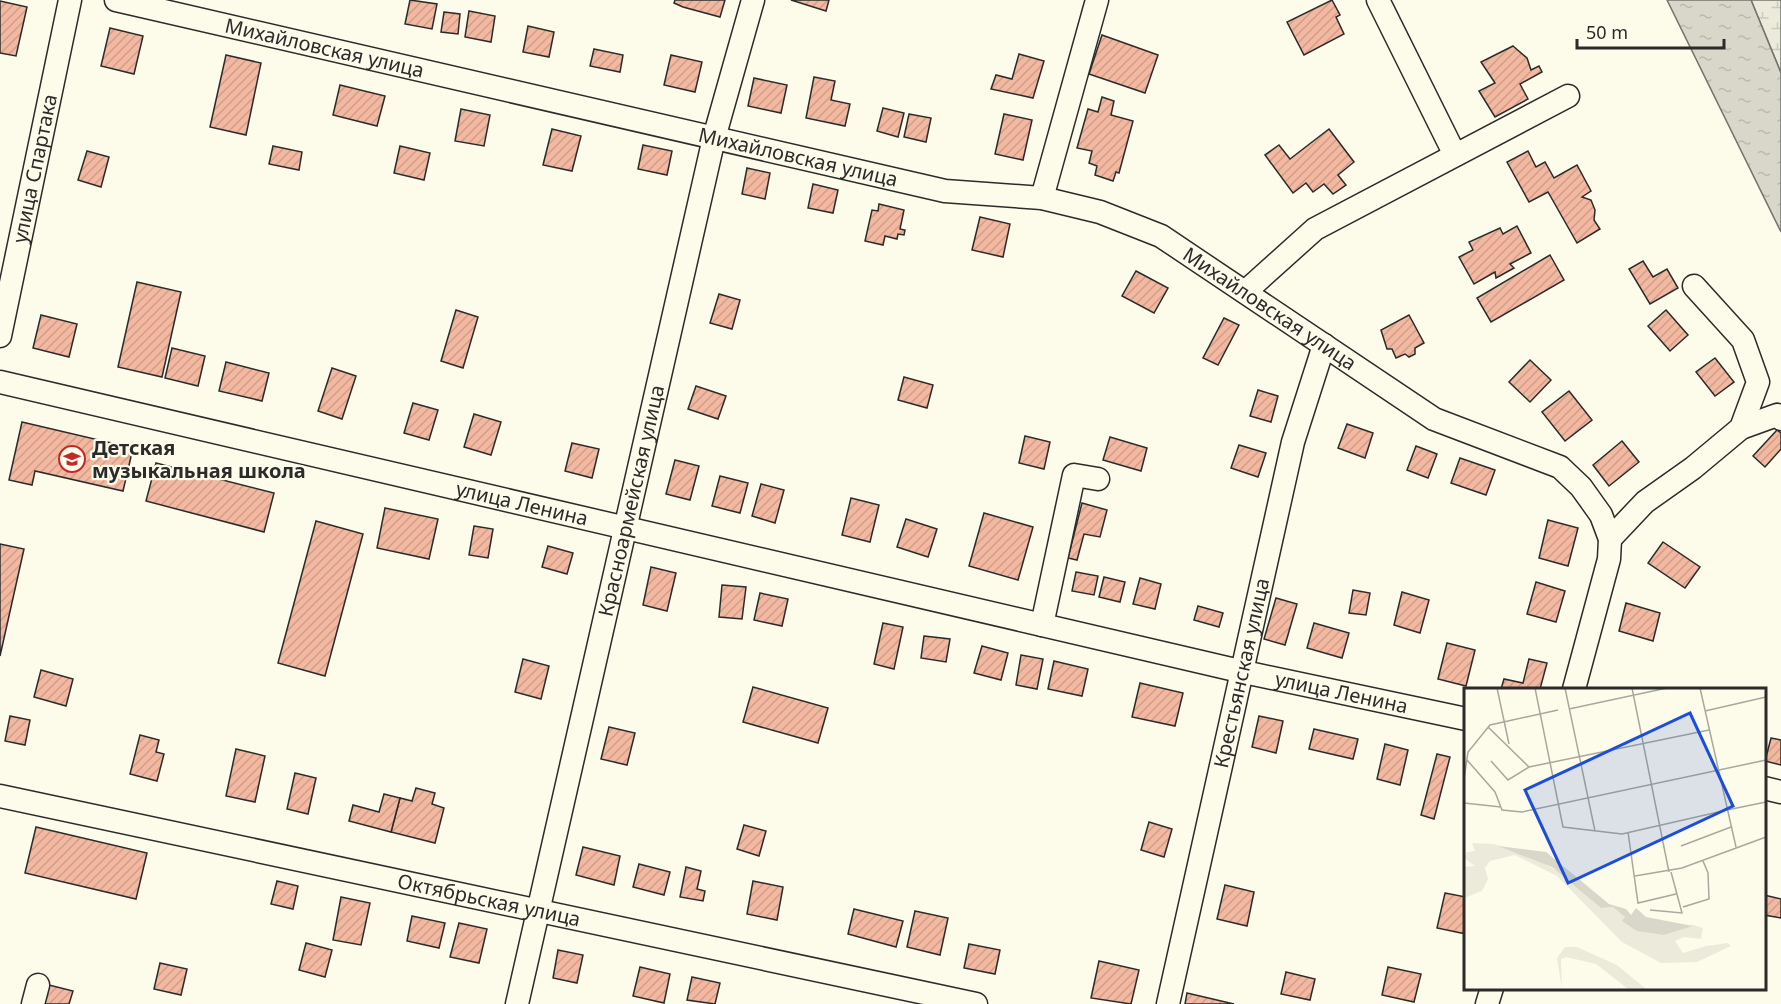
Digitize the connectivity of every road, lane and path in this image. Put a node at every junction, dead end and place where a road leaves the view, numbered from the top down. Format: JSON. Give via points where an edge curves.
{"nodes":[{"id":1,"x":70,"y":0,"type":"edge"},
{"id":2,"x":116,"y":0,"type":"edge"},
{"id":3,"x":753,"y":0,"type":"edge"},
{"id":4,"x":1097,"y":0,"type":"edge"},
{"id":5,"x":1378,"y":0,"type":"edge"},
{"id":6,"x":1568,"y":96,"type":"dead end"},
{"id":7,"x":714,"y":138,"type":"junction"},
{"id":8,"x":1455,"y":155,"type":"junction"},
{"id":9,"x":1042,"y":198,"type":"junction"},
{"id":10,"x":1694,"y":286,"type":"dead end"},
{"id":11,"x":1245,"y":292,"type":"junction"},
{"id":12,"x":0,"y":336,"type":"edge"},
{"id":13,"x":1324,"y":345,"type":"junction"},
{"id":14,"x":0,"y":382,"type":"edge"},
{"id":15,"x":1781,"y":418,"type":"edge"},
{"id":16,"x":1741,"y":428,"type":"junction"},
{"id":17,"x":1098,"y":479,"type":"dead end"},
{"id":18,"x":627,"y":527,"type":"junction"},
{"id":19,"x":1610,"y":539,"type":"junction"},
{"id":20,"x":1042,"y":625,"type":"junction"},
{"id":21,"x":1244,"y":672,"type":"junction"},
{"id":22,"x":1574,"y":688,"type":"edge"},
{"id":23,"x":1464,"y":719,"type":"edge"},
{"id":24,"x":1766,"y":788,"type":"edge"},
{"id":25,"x":1781,"y":792,"type":"edge"},
{"id":26,"x":0,"y":796,"type":"edge"},
{"id":27,"x":539,"y":909,"type":"junction"},
{"id":28,"x":1491,"y":989,"type":"edge"},
{"id":29,"x":518,"y":1004,"type":"edge"},
{"id":30,"x":976,"y":1004,"type":"edge"},
{"id":31,"x":1168,"y":1004,"type":"edge"},
{"id":32,"x":1487,"y":1004,"type":"edge"}],
"edges":[{"from":1,"to":12,"type":"street","name":"улица Спартака"},
{"from":2,"to":7,"type":"street","name":"Михайловская улица"},
{"from":3,"to":7,"type":"street","name":"Красноармейская улица"},
{"from":4,"to":9,"type":"street"},
{"from":5,"to":8,"type":"street"},
{"from":6,"to":8,"type":"street"},
{"from":7,"to":9,"type":"street","name":"Михайловская улица","via":[[945,191]]},
{"from":7,"to":18,"type":"street","name":"Красноармейская улица"},
{"from":8,"to":11,"type":"street","via":[[1315,229]]},
{"from":9,"to":11,"type":"street","name":"Михайловская улица","via":[[1100,212],[1161,236]]},
{"from":10,"to":16,"type":"street","via":[[1743,340],[1758,382]]},
{"from":11,"to":13,"type":"street","name":"Михайловская улица"},
{"from":13,"to":19,"type":"street","name":"Михайловская улица","via":[[1434,419],[1560,467],[1601,514]]},
{"from":13,"to":21,"type":"street","name":"Крестьянская улица","via":[[1293,442]]},
{"from":14,"to":18,"type":"street","name":"улица Ленина"},
{"from":15,"to":16,"type":"street","via":[[1777,414]]},
{"from":16,"to":19,"type":"street","via":[[1645,502]]},
{"from":17,"to":20,"type":"street","via":[[1074,475]]},
{"from":18,"to":20,"type":"street","name":"улица Ленина"},
{"from":18,"to":27,"type":"street","name":"Красноармейская улица"},
{"from":19,"to":22,"type":"street","via":[[1609,559]]},
{"from":20,"to":21,"type":"street","name":"улица Ленина"},
{"from":21,"to":23,"type":"street","name":"улица Ленина"},
{"from":21,"to":31,"type":"street","name":"Крестьянская улица"},
{"from":24,"to":25,"type":"street"},
{"from":26,"to":27,"type":"street","name":"Октябрьская улица"},
{"from":27,"to":29,"type":"street","name":"Красноармейская улица"},
{"from":27,"to":30,"type":"street","name":"Октябрьская улица"},
{"from":28,"to":32,"type":"street"}]}
